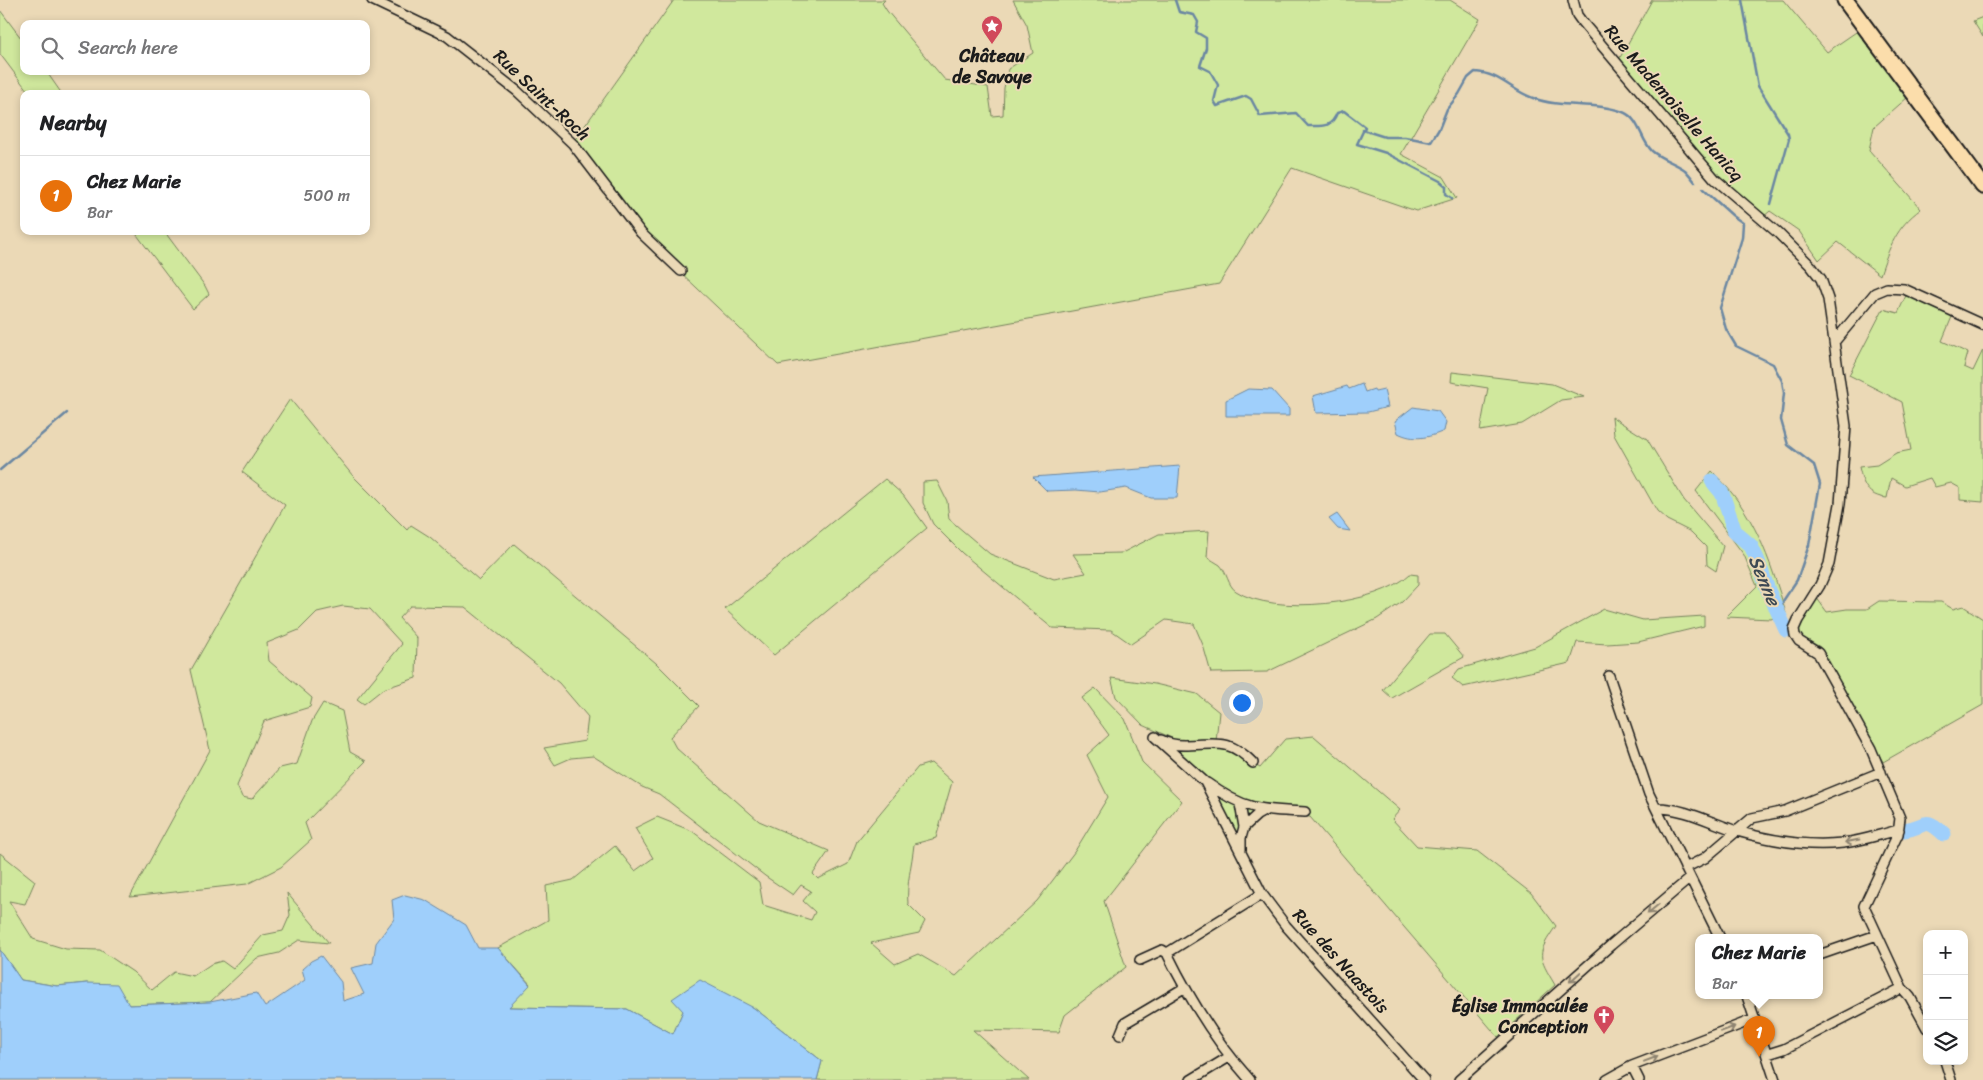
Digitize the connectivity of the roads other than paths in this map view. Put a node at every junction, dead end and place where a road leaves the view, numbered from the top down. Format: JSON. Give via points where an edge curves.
{"nodes":[{"id":1,"x":372,"y":0,"type":"edge"},
{"id":2,"x":1573,"y":0,"type":"edge"},
{"id":3,"x":1845,"y":0,"type":"edge"},
{"id":4,"x":1983,"y":186,"type":"edge"},
{"id":5,"x":681,"y":271,"type":"dead end"},
{"id":6,"x":1983,"y":325,"type":"edge"},
{"id":7,"x":1835,"y":341,"type":"junction"},
{"id":8,"x":1608,"y":676,"type":"dead end"},
{"id":9,"x":1186,"y":745,"type":"junction"},
{"id":10,"x":1178,"y":758,"type":"junction"},
{"id":11,"x":1253,"y":763,"type":"dead end"},
{"id":12,"x":1881,"y":772,"type":"junction"},
{"id":13,"x":1205,"y":782,"type":"junction"},
{"id":14,"x":1240,"y":804,"type":"junction"},
{"id":15,"x":1657,"y":808,"type":"junction"},
{"id":16,"x":1266,"y":810,"type":"junction"},
{"id":17,"x":1305,"y":812,"type":"dead end"},
{"id":18,"x":1244,"y":827,"type":"junction"},
{"id":19,"x":1899,"y":830,"type":"junction"},
{"id":20,"x":1737,"y":831,"type":"junction"},
{"id":21,"x":1243,"y":857,"type":"junction"},
{"id":22,"x":1685,"y":868,"type":"junction"},
{"id":23,"x":1690,"y":878,"type":"junction"},
{"id":24,"x":1262,"y":894,"type":"junction"},
{"id":25,"x":1718,"y":934,"type":"edge"},
{"id":26,"x":1877,"y":935,"type":"junction"},
{"id":27,"x":1167,"y":953,"type":"junction"},
{"id":28,"x":1823,"y":954,"type":"edge"},
{"id":29,"x":1140,"y":960,"type":"dead end"},
{"id":30,"x":1184,"y":988,"type":"junction"},
{"id":31,"x":1902,"y":988,"type":"junction"},
{"id":32,"x":1748,"y":999,"type":"edge"},
{"id":33,"x":1755,"y":1019,"type":"junction"},
{"id":34,"x":1923,"y":1021,"type":"edge"},
{"id":35,"x":1120,"y":1035,"type":"dead end"},
{"id":36,"x":1768,"y":1054,"type":"junction"},
{"id":37,"x":1229,"y":1057,"type":"junction"},
{"id":38,"x":1946,"y":1065,"type":"edge"},
{"id":39,"x":1632,"y":1066,"type":"junction"},
{"id":40,"x":1620,"y":1077,"type":"edge"},
{"id":41,"x":1191,"y":1080,"type":"edge"},
{"id":42,"x":1250,"y":1080,"type":"edge"},
{"id":43,"x":1424,"y":1080,"type":"edge"},
{"id":44,"x":1459,"y":1080,"type":"edge"},
{"id":45,"x":1607,"y":1080,"type":"edge"},
{"id":46,"x":1639,"y":1080,"type":"edge"},
{"id":47,"x":1775,"y":1080,"type":"edge"},
{"id":48,"x":1951,"y":1080,"type":"edge"}],
"edges":[{"from":1,"to":5,"type":"street","name":"Rue Saint-Roch","via":[[447,36],[517,91],[573,144],[641,233]]},
{"from":2,"to":7,"type":"street","name":"Rue Mademoiselle Hanicq","via":[[1582,22],[1716,179],[1778,233],[1816,272],[1828,299]]},
{"from":3,"to":4,"type":"main road"},
{"from":6,"to":7,"type":"street","via":[[1904,289],[1892,288],[1875,293]]},
{"from":7,"to":12,"type":"street","name":"Rue Mademoiselle Hanicq","via":[[1846,426],[1838,522],[1829,564],[1794,630],[1799,641],[1818,653]]},
{"from":8,"to":15,"type":"street","via":[[1649,794]]},
{"from":9,"to":10,"type":"street","via":[[1178,752]]},
{"from":9,"to":10,"type":"street","name":"Rue des Naastois","via":[[1155,737]]},
{"from":9,"to":11,"type":"street","name":"Rue des Naastois","via":[[1222,743],[1237,749]]},
{"from":10,"to":13,"type":"street","name":"Rue des Naastois"},
{"from":12,"to":19,"type":"street","name":"Rue Mademoiselle Hanicq","via":[[1900,818]]},
{"from":12,"to":20,"type":"street","via":[[1784,811],[1752,818]]},
{"from":13,"to":14,"type":"street","name":"Rue des Naastois"},
{"from":13,"to":21,"type":"street","name":"Rue des Naastois"},
{"from":14,"to":16,"type":"street","name":"Rue des Naastois"},
{"from":14,"to":18,"type":"street","name":"Rue des Naastois"},
{"from":15,"to":20,"type":"street","via":[[1678,810]]},
{"from":15,"to":22,"type":"street"},
{"from":16,"to":17,"type":"street","name":"Rue des Naastois"},
{"from":16,"to":18,"type":"street"},
{"from":18,"to":21,"type":"street","name":"Rue des Naastois","via":[[1241,838]]},
{"from":19,"to":20,"type":"street","one_way":true,"via":[[1854,841],[1814,845]]},
{"from":19,"to":26,"type":"street","via":[[1864,906]]},
{"from":20,"to":22,"type":"street","via":[[1705,858]]},
{"from":21,"to":24,"type":"street","name":"Rue des Naastois"},
{"from":22,"to":23,"type":"street"},
{"from":23,"to":25,"type":"street"},
{"from":23,"to":44,"type":"street","one_way":true},
{"from":24,"to":27,"type":"street"},
{"from":24,"to":43,"type":"street","name":"Rue des Naastois","via":[[1286,926]]},
{"from":26,"to":28,"type":"street"},
{"from":26,"to":31,"type":"street"},
{"from":27,"to":29,"type":"street","via":[[1162,950]]},
{"from":27,"to":30,"type":"street"},
{"from":30,"to":35,"type":"street","via":[[1125,1023]]},
{"from":30,"to":37,"type":"street"},
{"from":31,"to":34,"type":"street"},
{"from":31,"to":36,"type":"street","via":[[1784,1049]]},
{"from":32,"to":33,"type":"street"},
{"from":33,"to":36,"type":"street"},
{"from":39,"to":33,"type":"street","one_way":true},
{"from":36,"to":47,"type":"street"},
{"from":37,"to":41,"type":"street"},
{"from":37,"to":42,"type":"street"},
{"from":38,"to":48,"type":"street"},
{"from":39,"to":40,"type":"street"},
{"from":39,"to":46,"type":"street"},
{"from":40,"to":45,"type":"street"}]}
